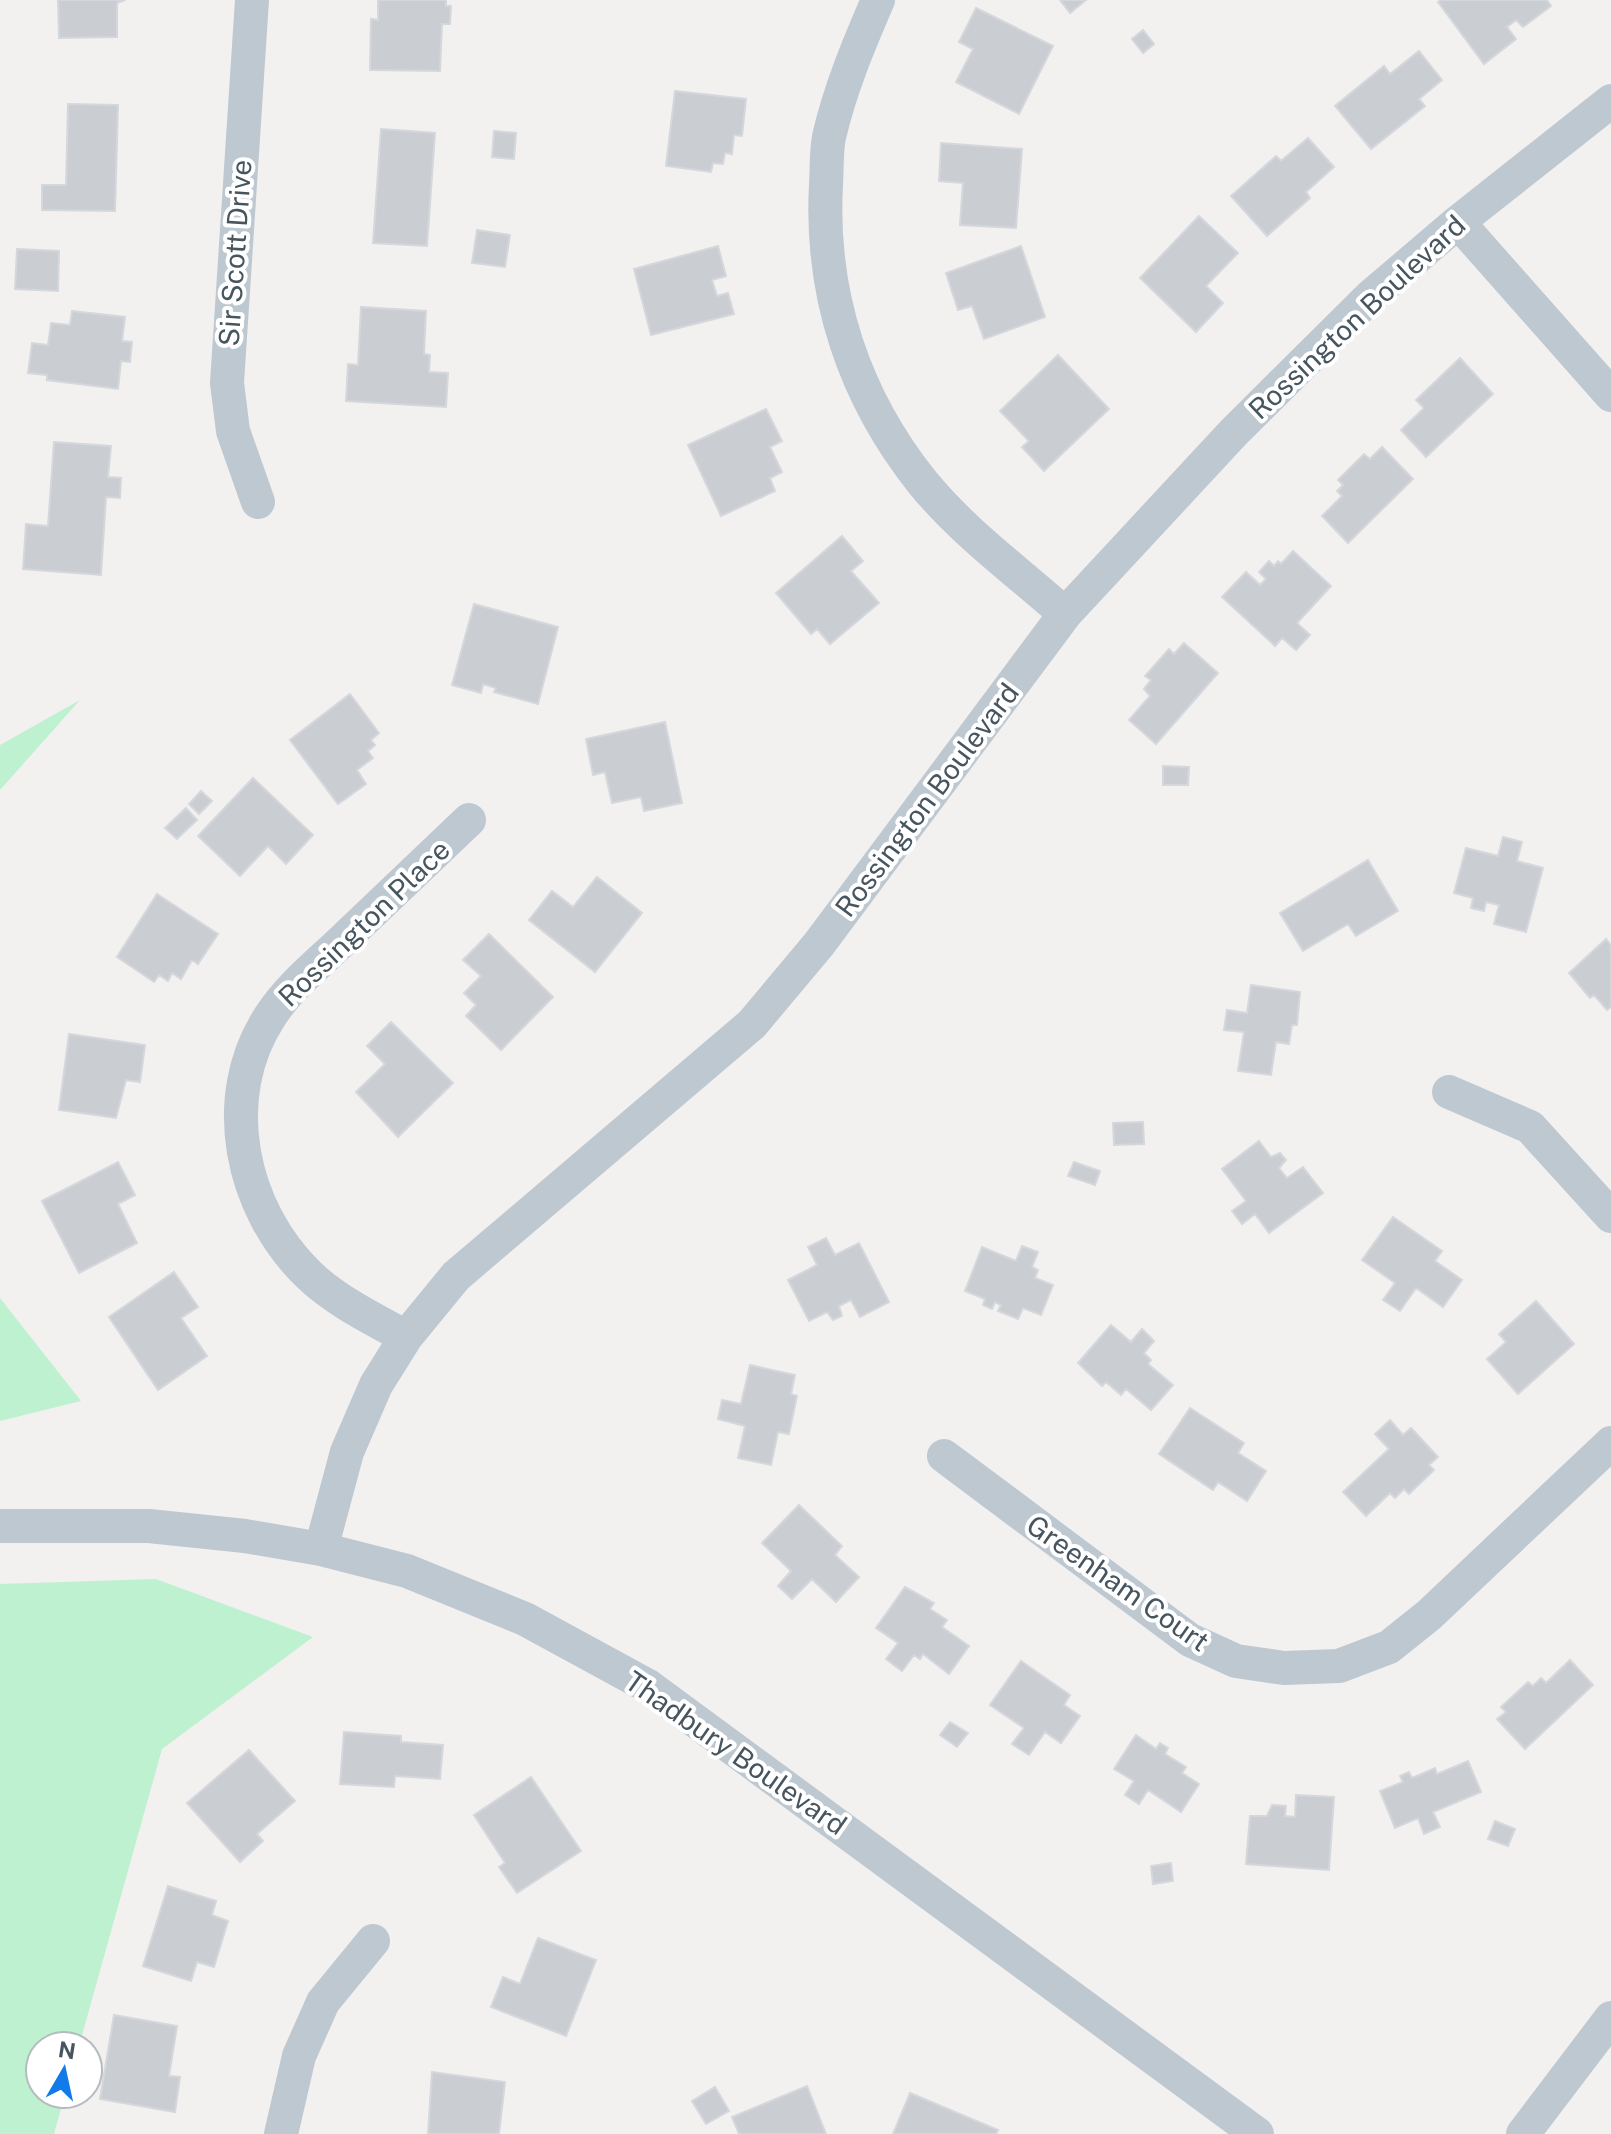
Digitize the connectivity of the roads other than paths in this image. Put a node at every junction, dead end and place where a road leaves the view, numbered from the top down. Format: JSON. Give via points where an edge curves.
{"nodes":[{"id":1,"x":252,"y":0,"type":"edge"},
{"id":2,"x":878,"y":0,"type":"edge"},
{"id":3,"x":1611,"y":101,"type":"edge"},
{"id":4,"x":1458,"y":222,"type":"junction"},
{"id":5,"x":1611,"y":395,"type":"edge"},
{"id":6,"x":258,"y":502,"type":"dead end"},
{"id":7,"x":1065,"y":614,"type":"junction"},
{"id":8,"x":469,"y":820,"type":"dead end"},
{"id":9,"x":1449,"y":1092,"type":"dead end"},
{"id":10,"x":1611,"y":1216,"type":"edge"},
{"id":11,"x":406,"y":1337,"type":"junction"},
{"id":12,"x":1611,"y":1443,"type":"edge"},
{"id":13,"x":944,"y":1456,"type":"dead end"},
{"id":14,"x":0,"y":1526,"type":"edge"},
{"id":15,"x":321,"y":1549,"type":"junction"},
{"id":16,"x":373,"y":1941,"type":"dead end"},
{"id":17,"x":1611,"y":2018,"type":"edge"},
{"id":18,"x":281,"y":2134,"type":"edge"},
{"id":19,"x":1257,"y":2134,"type":"edge"},
{"id":20,"x":1523,"y":2134,"type":"edge"}],
"edges":[{"from":1,"to":6,"type":"street","name":"Sir Scott Drive","via":[[227,383],[233,431]]},
{"from":2,"to":7,"type":"street","via":[[852,60],[829,139],[824,217],[830,290],[850,361],[883,426],[924,484]]},
{"from":3,"to":4,"type":"street","name":"Rossington Boulevard"},
{"from":4,"to":5,"type":"street"},
{"from":4,"to":7,"type":"street","name":"Rossington Boulevard","via":[[1370,297],[1234,432]]},
{"from":7,"to":11,"type":"street","name":"Rossington Boulevard","via":[[819,944],[752,1024],[456,1276]]},
{"from":8,"to":11,"type":"street","name":"Rossington Place","via":[[270,1015],[249,1062],[241,1111],[243,1154],[272,1232],[309,1275]]},
{"from":9,"to":10,"type":"street","via":[[1530,1127]]},
{"from":11,"to":15,"type":"street","name":"Rossington Boulevard","via":[[376,1385],[347,1452]]},
{"from":12,"to":13,"type":"street","name":"Greenham Court","via":[[1389,1647],[1339,1666],[1284,1668],[1236,1661],[1190,1640]]},
{"from":14,"to":15,"type":"street","name":"Thadbury Boulevard","via":[[149,1526]]},
{"from":15,"to":19,"type":"street","name":"Thadbury Boulevard","via":[[407,1571],[525,1619],[648,1686]]},
{"from":16,"to":18,"type":"street","via":[[323,2002],[299,2056]]},
{"from":17,"to":20,"type":"street"}]}
